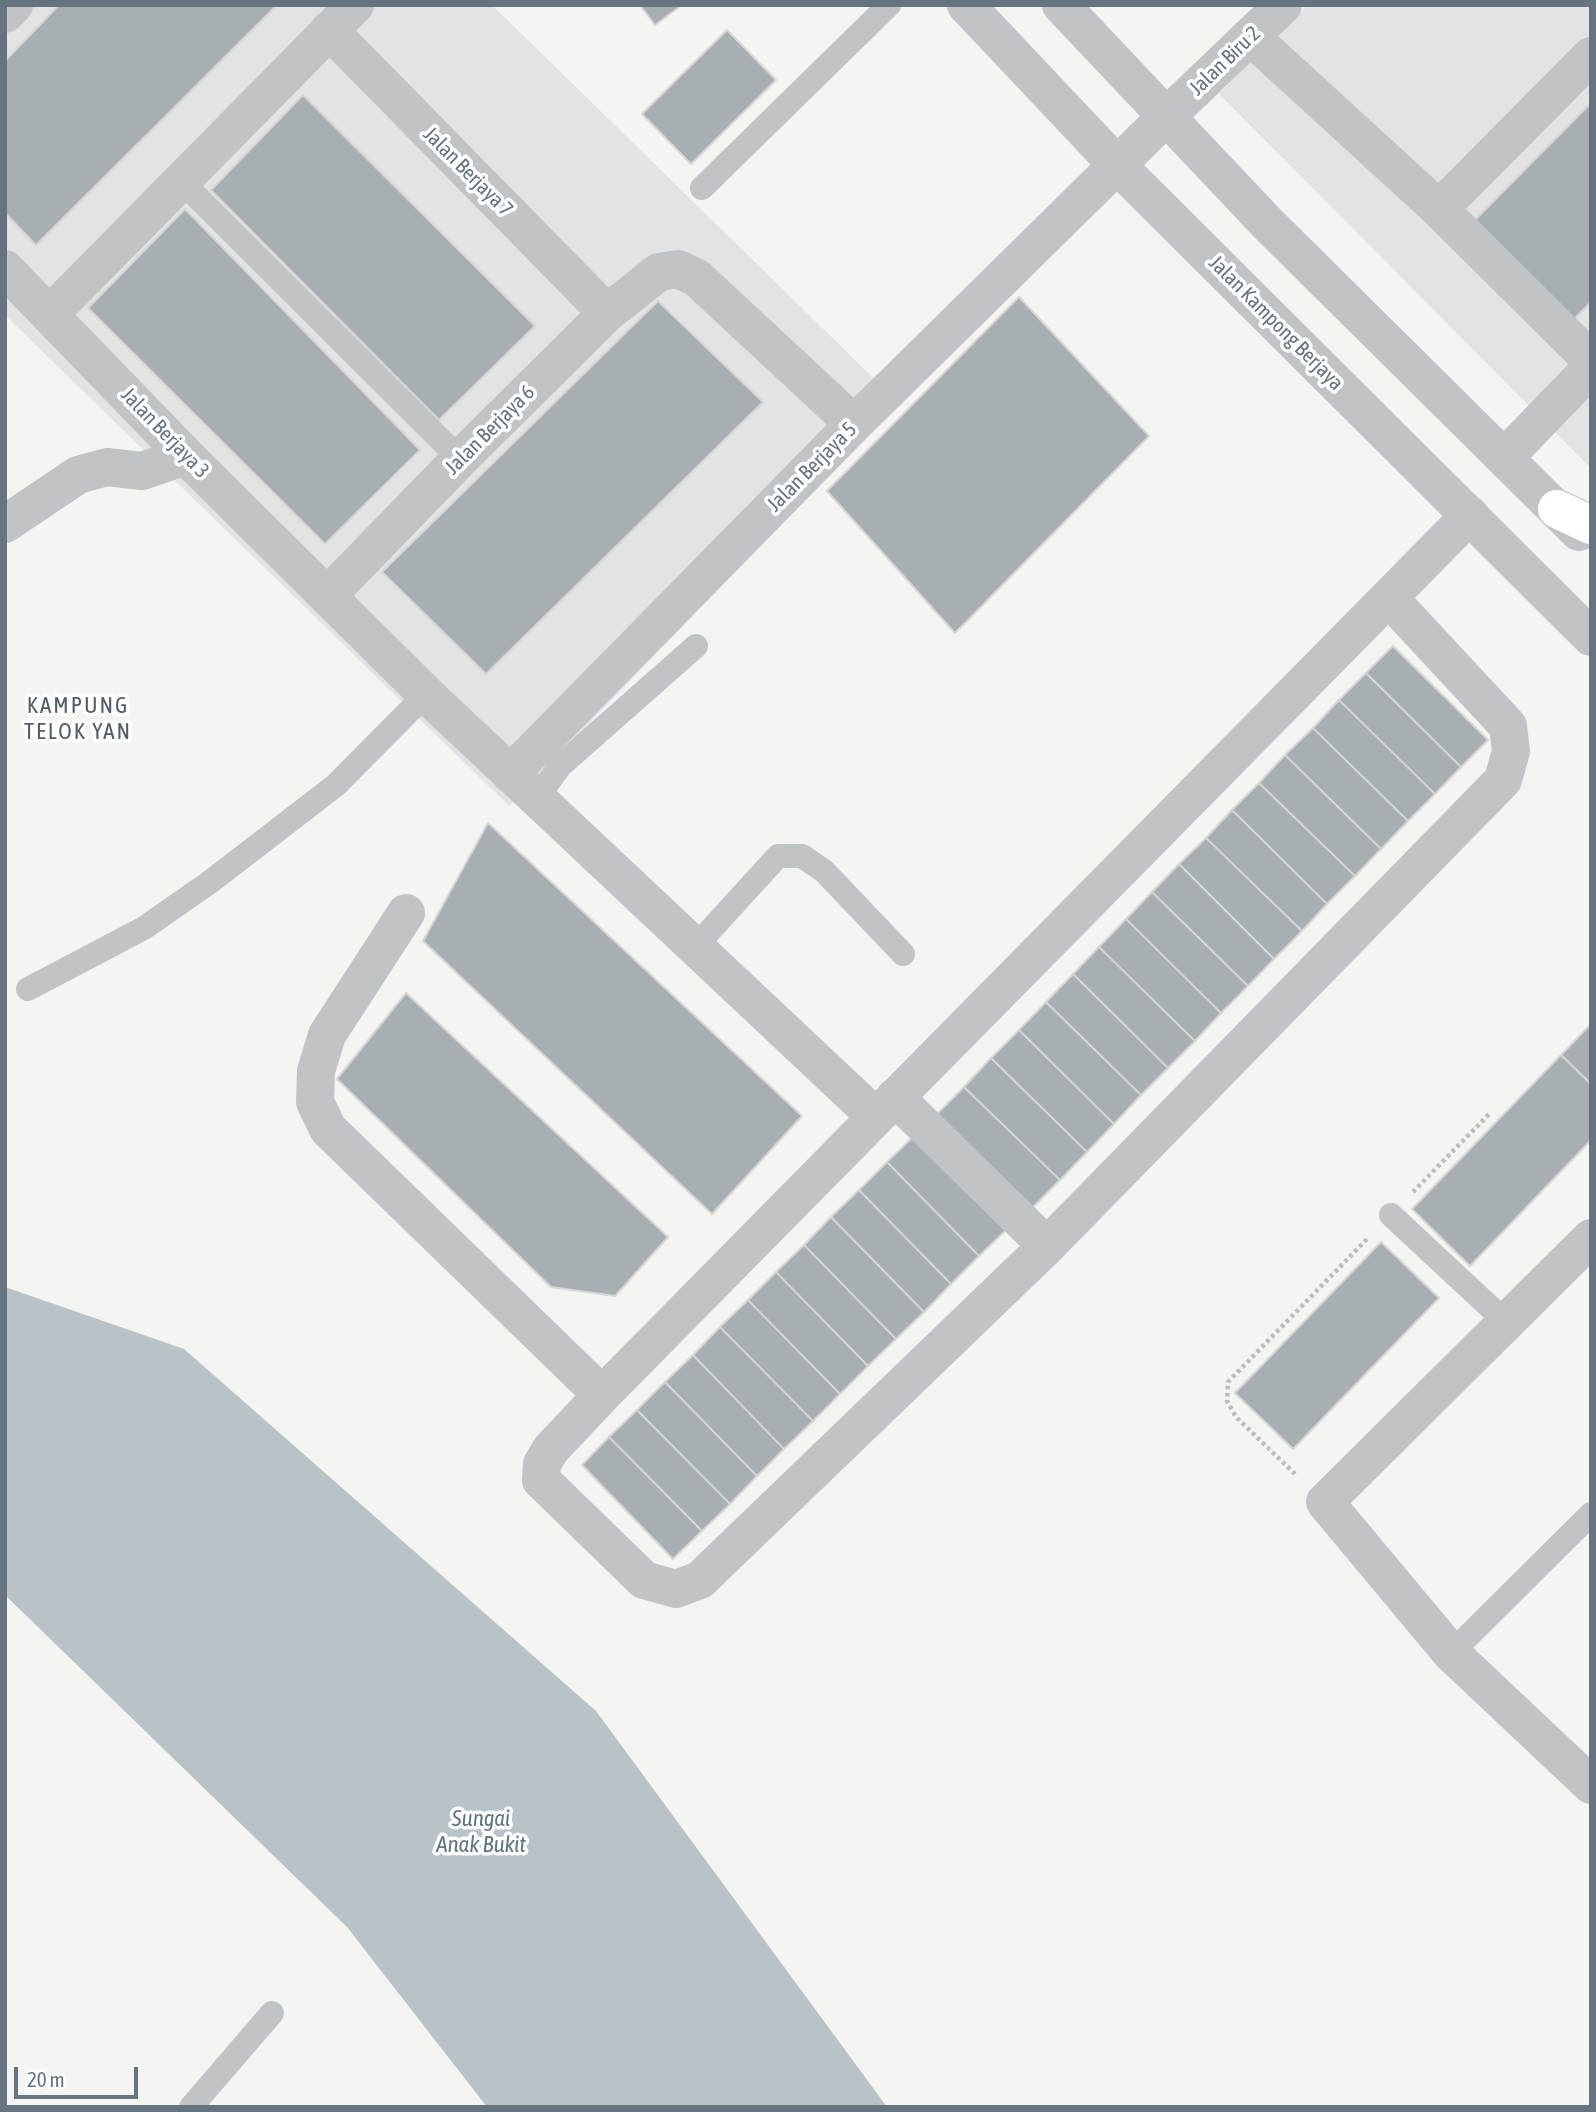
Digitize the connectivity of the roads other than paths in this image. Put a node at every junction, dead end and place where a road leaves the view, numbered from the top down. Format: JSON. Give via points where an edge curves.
{"nodes":[{"id":1,"x":14,"y":5,"type":"edge"},
{"id":2,"x":889,"y":5,"type":"edge"},
{"id":3,"x":966,"y":5,"type":"edge"},
{"id":4,"x":1061,"y":5,"type":"edge"},
{"id":5,"x":1283,"y":5,"type":"edge"},
{"id":6,"x":5,"y":14,"type":"edge"},
{"id":7,"x":342,"y":18,"type":"edge"},
{"id":8,"x":1251,"y":37,"type":"junction"},
{"id":9,"x":1591,"y":56,"type":"edge"},
{"id":10,"x":1166,"y":117,"type":"junction"},
{"id":11,"x":1117,"y":165,"type":"junction"},
{"id":12,"x":181,"y":181,"type":"junction"},
{"id":13,"x":702,"y":188,"type":"dead end"},
{"id":14,"x":1439,"y":209,"type":"junction"},
{"id":15,"x":5,"y":268,"type":"edge"},
{"id":16,"x":607,"y":313,"type":"junction"},
{"id":17,"x":50,"y":314,"type":"junction"},
{"id":18,"x":1591,"y":360,"type":"edge"},
{"id":19,"x":1591,"y":368,"type":"edge"},
{"id":20,"x":855,"y":424,"type":"junction"},
{"id":21,"x":186,"y":456,"type":"junction"},
{"id":22,"x":1505,"y":457,"type":"junction"},
{"id":23,"x":460,"y":459,"type":"junction"},
{"id":24,"x":1557,"y":509,"type":"junction"},
{"id":25,"x":1470,"y":515,"type":"junction"},
{"id":26,"x":5,"y":523,"type":"edge"},
{"id":27,"x":1591,"y":525,"type":"edge"},
{"id":28,"x":1591,"y":544,"type":"edge"},
{"id":29,"x":328,"y":595,"type":"junction"},
{"id":30,"x":1389,"y":598,"type":"junction"},
{"id":31,"x":1591,"y":637,"type":"edge"},
{"id":32,"x":696,"y":646,"type":"dead end"},
{"id":33,"x":426,"y":694,"type":"junction"},
{"id":34,"x":523,"y":786,"type":"junction"},
{"id":35,"x":406,"y":913,"type":"dead end"},
{"id":36,"x":694,"y":948,"type":"junction"},
{"id":37,"x":903,"y":954,"type":"dead end"},
{"id":38,"x":28,"y":989,"type":"dead end"},
{"id":39,"x":886,"y":1107,"type":"junction"},
{"id":40,"x":1391,"y":1214,"type":"road end"},
{"id":41,"x":1591,"y":1238,"type":"edge"},
{"id":42,"x":1047,"y":1246,"type":"junction"},
{"id":43,"x":1506,"y":1322,"type":"junction"},
{"id":44,"x":602,"y":1395,"type":"junction"},
{"id":45,"x":1591,"y":1514,"type":"edge"},
{"id":46,"x":1451,"y":1653,"type":"junction"},
{"id":47,"x":1590,"y":1783,"type":"edge"},
{"id":48,"x":272,"y":2013,"type":"dead end"},
{"id":49,"x":191,"y":2107,"type":"edge"}],
"edges":[{"from":1,"to":6,"type":"street"},
{"from":2,"to":13,"type":"lane"},
{"from":3,"to":11,"type":"street","name":"Jalan Kampong Berjaya"},
{"from":4,"to":10,"type":"street"},
{"from":5,"to":8,"type":"street","name":"Jalan Biru 2"},
{"from":7,"to":12,"type":"street"},
{"from":7,"to":16,"type":"street","name":"Jalan Berjaya 7"},
{"from":8,"to":10,"type":"street","name":"Jalan Biru 2"},
{"from":8,"to":14,"type":"street"},
{"from":9,"to":14,"type":"street"},
{"from":10,"to":11,"type":"street","name":"Jalan Biru 2"},
{"from":10,"to":22,"type":"street"},
{"from":11,"to":20,"type":"street","name":"Jalan Berjaya 5"},
{"from":11,"to":25,"type":"street","name":"Jalan Kampong Berjaya"},
{"from":12,"to":17,"type":"street"},
{"from":12,"to":23,"type":"lane"},
{"from":14,"to":18,"type":"street"},
{"from":15,"to":17,"type":"street","name":"Jalan Berjaya 3"},
{"from":16,"to":20,"type":"street","name":"Jalan Berjaya 6","via":[[659,272],[678,269],[697,278]]},
{"from":16,"to":23,"type":"street","name":"Jalan Berjaya 6"},
{"from":17,"to":21,"type":"street","name":"Jalan Berjaya 3"},
{"from":19,"to":22,"type":"street"},
{"from":20,"to":34,"type":"street","name":"Jalan Berjaya 5"},
{"from":21,"to":26,"type":"street","via":[[142,471],[107,467],[78,475]]},
{"from":21,"to":29,"type":"street","name":"Jalan Berjaya 3"},
{"from":22,"to":24,"type":"street"},
{"from":23,"to":29,"type":"street","name":"Jalan Berjaya 6"},
{"from":24,"to":27,"type":"main road"},
{"from":24,"to":28,"type":"street"},
{"from":25,"to":30,"type":"street"},
{"from":25,"to":31,"type":"street","name":"Jalan Kampong Berjaya"},
{"from":29,"to":33,"type":"street","name":"Jalan Berjaya 3"},
{"from":30,"to":39,"type":"street"},
{"from":30,"to":42,"type":"street","via":[[1508,726],[1511,751],[1503,780]]},
{"from":32,"to":34,"type":"lane","via":[[560,766]]},
{"from":33,"to":34,"type":"street","name":"Jalan Berjaya 3"},
{"from":33,"to":38,"type":"lane","via":[[336,785],[210,882],[144,928]]},
{"from":34,"to":36,"type":"street","name":"Jalan Berjaya 3"},
{"from":35,"to":44,"type":"street","via":[[327,1035],[316,1071],[315,1102],[328,1129]]},
{"from":36,"to":37,"type":"lane","via":[[778,856],[802,856],[824,872]]},
{"from":36,"to":39,"type":"street","name":"Jalan Berjaya 3"},
{"from":39,"to":42,"type":"street","name":"Jalan Berjaya 3"},
{"from":39,"to":44,"type":"street"},
{"from":40,"to":43,"type":"lane"},
{"from":41,"to":43,"type":"street"},
{"from":42,"to":44,"type":"street","via":[[700,1580],[676,1589],[644,1580],[541,1480],[542,1464],[551,1449]]},
{"from":43,"to":46,"type":"street","via":[[1325,1502]]},
{"from":45,"to":46,"type":"lane"},
{"from":46,"to":47,"type":"street"},
{"from":48,"to":49,"type":"lane"}]}
